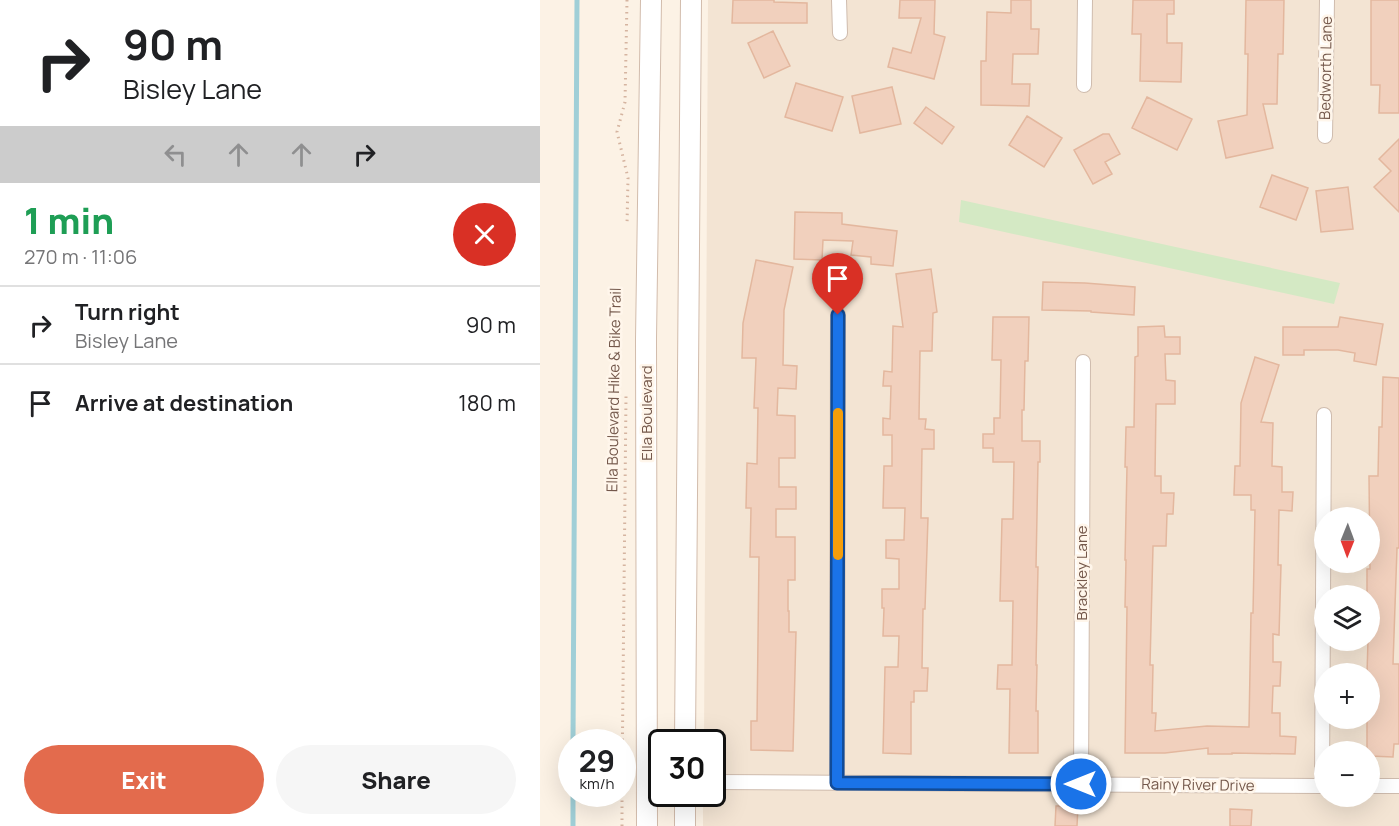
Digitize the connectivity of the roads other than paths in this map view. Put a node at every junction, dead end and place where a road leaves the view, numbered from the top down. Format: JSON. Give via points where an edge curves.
{"nodes":[{"id":1,"x":651,"y":0,"type":"edge"},
{"id":2,"x":691,"y":0,"type":"edge"},
{"id":3,"x":839,"y":0,"type":"edge"},
{"id":4,"x":1085,"y":0,"type":"edge"},
{"id":5,"x":1327,"y":0,"type":"edge"},
{"id":6,"x":840,"y":33,"type":"dead end"},
{"id":7,"x":1084,"y":85,"type":"dead end"},
{"id":8,"x":1325,"y":136,"type":"dead end"},
{"id":9,"x":838,"y":315,"type":"dead end"},
{"id":10,"x":1083,"y":362,"type":"dead end"},
{"id":11,"x":1324,"y":415,"type":"dead end"},
{"id":12,"x":653,"y":729,"type":"edge"},
{"id":13,"x":685,"y":729,"type":"edge"},
{"id":14,"x":1323,"y":741,"type":"edge"},
{"id":15,"x":726,"y":782,"type":"edge"},
{"id":16,"x":837,"y":783,"type":"junction"},
{"id":17,"x":1081,"y":784,"type":"junction"},
{"id":18,"x":1314,"y":786,"type":"edge"},
{"id":19,"x":1380,"y":786,"type":"edge"},
{"id":20,"x":1399,"y":786,"type":"edge"},
{"id":21,"x":650,"y":807,"type":"edge"},
{"id":22,"x":685,"y":807,"type":"edge"},
{"id":23,"x":647,"y":826,"type":"edge"},
{"id":24,"x":685,"y":826,"type":"edge"}],
"edges":[{"from":1,"to":12,"type":"main road","name":"Ella Boulevard","via":[[646,339]]},
{"from":2,"to":13,"type":"main road"},
{"from":3,"to":6,"type":"street"},
{"from":4,"to":7,"type":"street"},
{"from":5,"to":8,"type":"street","name":"Bedworth Lane"},
{"from":9,"to":16,"type":"street"},
{"from":10,"to":17,"type":"street","name":"Brackley Lane"},
{"from":11,"to":14,"type":"street"},
{"from":15,"to":16,"type":"street","name":"Rainy River Drive"},
{"from":16,"to":17,"type":"street","name":"Rainy River Drive"},
{"from":17,"to":18,"type":"street","name":"Rainy River Drive"},
{"from":19,"to":20,"type":"street"},
{"from":21,"to":23,"type":"main road","name":"Ella Boulevard"},
{"from":22,"to":24,"type":"main road"}]}
